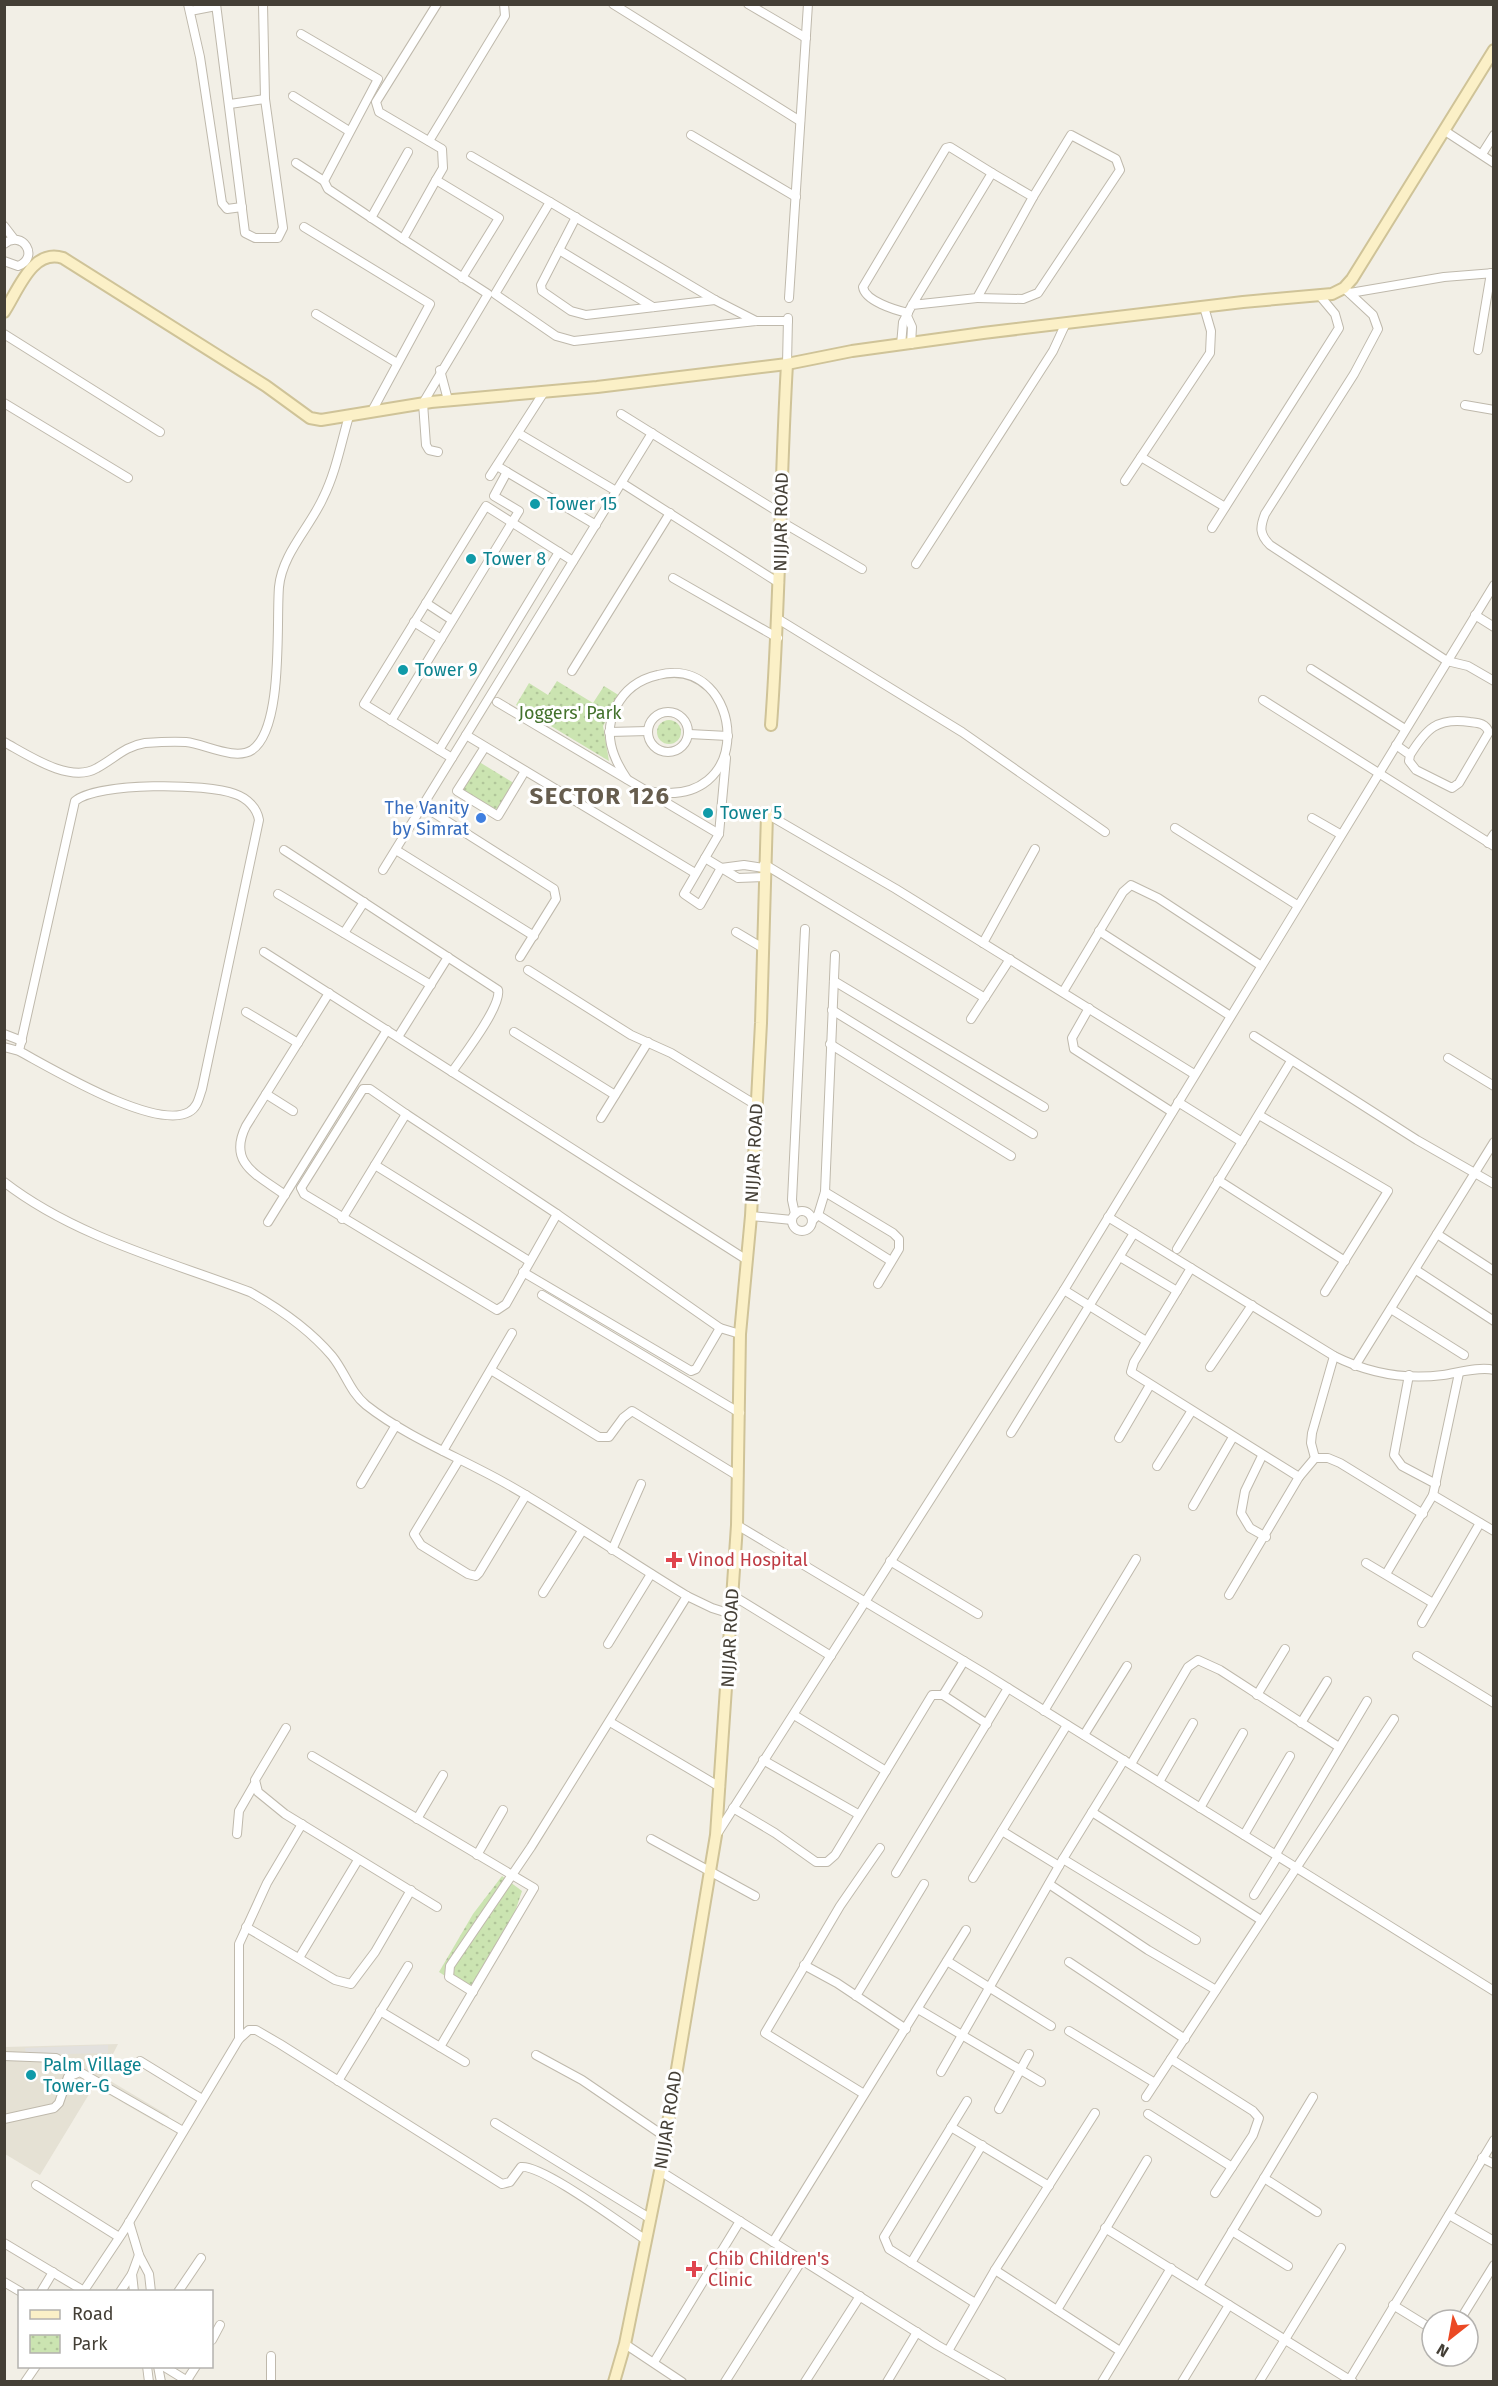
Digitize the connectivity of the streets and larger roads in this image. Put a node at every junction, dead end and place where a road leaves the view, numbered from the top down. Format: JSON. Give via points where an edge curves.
{"nodes":[{"id":1,"x":263,"y":4,"type":"edge"},
{"id":2,"x":437,"y":4,"type":"edge"},
{"id":3,"x":504,"y":4,"type":"edge"},
{"id":4,"x":613,"y":4,"type":"edge"},
{"id":5,"x":748,"y":4,"type":"edge"},
{"id":6,"x":808,"y":4,"type":"edge"},
{"id":7,"x":216,"y":5,"type":"edge"},
{"id":8,"x":189,"y":8,"type":"edge"},
{"id":9,"x":301,"y":33,"type":"dead end"},
{"id":10,"x":806,"y":38,"type":"junction"},
{"id":11,"x":1494,"y":50,"type":"edge"},
{"id":12,"x":293,"y":96,"type":"dead end"},
{"id":13,"x":265,"y":99,"type":"junction"},
{"id":14,"x":230,"y":104,"type":"junction"},
{"id":15,"x":800,"y":121,"type":"junction"},
{"id":16,"x":349,"y":131,"type":"junction"},
{"id":17,"x":1445,"y":131,"type":"junction"},
{"id":18,"x":691,"y":135,"type":"dead end"},
{"id":19,"x":1494,"y":135,"type":"edge"},
{"id":20,"x":429,"y":141,"type":"junction"},
{"id":21,"x":408,"y":152,"type":"dead end"},
{"id":22,"x":1482,"y":154,"type":"junction"},
{"id":23,"x":471,"y":156,"type":"dead end"},
{"id":24,"x":296,"y":163,"type":"dead end"},
{"id":25,"x":1494,"y":163,"type":"edge"},
{"id":26,"x":992,"y":173,"type":"junction"},
{"id":27,"x":436,"y":180,"type":"junction"},
{"id":28,"x":324,"y":181,"type":"junction"},
{"id":29,"x":796,"y":197,"type":"junction"},
{"id":30,"x":1033,"y":197,"type":"junction"},
{"id":31,"x":550,"y":202,"type":"junction"},
{"id":32,"x":242,"y":207,"type":"junction"},
{"id":33,"x":576,"y":217,"type":"junction"},
{"id":34,"x":371,"y":218,"type":"junction"},
{"id":35,"x":4,"y":226,"type":"edge"},
{"id":36,"x":304,"y":227,"type":"dead end"},
{"id":37,"x":14,"y":239,"type":"junction"},
{"id":38,"x":403,"y":239,"type":"junction"},
{"id":39,"x":4,"y":244,"type":"edge"},
{"id":40,"x":559,"y":250,"type":"junction"},
{"id":41,"x":4,"y":261,"type":"edge"},
{"id":42,"x":27,"y":266,"type":"junction"},
{"id":43,"x":1492,"y":273,"type":"edge"},
{"id":44,"x":462,"y":278,"type":"junction"},
{"id":45,"x":1347,"y":290,"type":"junction"},
{"id":46,"x":1320,"y":296,"type":"junction"},
{"id":47,"x":789,"y":298,"type":"dead end"},
{"id":48,"x":976,"y":298,"type":"junction"},
{"id":49,"x":715,"y":300,"type":"junction"},
{"id":50,"x":653,"y":307,"type":"junction"},
{"id":51,"x":1204,"y":307,"type":"junction"},
{"id":52,"x":909,"y":311,"type":"junction"},
{"id":53,"x":4,"y":312,"type":"edge"},
{"id":54,"x":316,"y":314,"type":"dead end"},
{"id":55,"x":756,"y":321,"type":"junction"},
{"id":56,"x":1065,"y":325,"type":"junction"},
{"id":57,"x":4,"y":334,"type":"edge"},
{"id":58,"x":906,"y":345,"type":"junction"},
{"id":59,"x":1478,"y":350,"type":"dead end"},
{"id":60,"x":397,"y":363,"type":"junction"},
{"id":61,"x":787,"y":364,"type":"junction"},
{"id":62,"x":440,"y":370,"type":"junction"},
{"id":63,"x":544,"y":392,"type":"junction"},
{"id":64,"x":448,"y":400,"type":"junction"},
{"id":65,"x":4,"y":403,"type":"edge"},
{"id":66,"x":423,"y":403,"type":"junction"},
{"id":67,"x":1465,"y":405,"type":"dead end"},
{"id":68,"x":1494,"y":410,"type":"edge"},
{"id":69,"x":372,"y":411,"type":"junction"},
{"id":70,"x":621,"y":414,"type":"dead end"},
{"id":71,"x":349,"y":416,"type":"junction"},
{"id":72,"x":160,"y":432,"type":"dead end"},
{"id":73,"x":518,"y":433,"type":"junction"},
{"id":74,"x":652,"y":433,"type":"junction"},
{"id":75,"x":438,"y":452,"type":"dead end"},
{"id":76,"x":1141,"y":457,"type":"junction"},
{"id":77,"x":497,"y":466,"type":"junction"},
{"id":78,"x":507,"y":472,"type":"junction"},
{"id":79,"x":490,"y":476,"type":"dead end"},
{"id":80,"x":129,"y":478,"type":"dead end"},
{"id":81,"x":1125,"y":481,"type":"dead end"},
{"id":82,"x":622,"y":483,"type":"junction"},
{"id":83,"x":616,"y":492,"type":"junction"},
{"id":84,"x":1226,"y":507,"type":"junction"},
{"id":85,"x":670,"y":513,"type":"junction"},
{"id":86,"x":780,"y":517,"type":"junction"},
{"id":87,"x":512,"y":522,"type":"junction"},
{"id":88,"x":596,"y":525,"type":"junction"},
{"id":89,"x":1212,"y":528,"type":"dead end"},
{"id":90,"x":559,"y":552,"type":"junction"},
{"id":91,"x":573,"y":561,"type":"junction"},
{"id":92,"x":916,"y":564,"type":"dead end"},
{"id":93,"x":862,"y":569,"type":"dead end"},
{"id":94,"x":673,"y":578,"type":"dead end"},
{"id":95,"x":779,"y":583,"type":"junction"},
{"id":96,"x":1494,"y":585,"type":"edge"},
{"id":97,"x":426,"y":603,"type":"junction"},
{"id":98,"x":1475,"y":615,"type":"junction"},
{"id":99,"x":778,"y":618,"type":"junction"},
{"id":100,"x":452,"y":620,"type":"junction"},
{"id":101,"x":414,"y":622,"type":"junction"},
{"id":102,"x":1494,"y":627,"type":"edge"},
{"id":103,"x":778,"y":638,"type":"junction"},
{"id":104,"x":441,"y":639,"type":"junction"},
{"id":105,"x":1447,"y":661,"type":"junction"},
{"id":106,"x":1311,"y":669,"type":"dead end"},
{"id":107,"x":572,"y":671,"type":"dead end"},
{"id":108,"x":1494,"y":681,"type":"edge"},
{"id":109,"x":1263,"y":700,"type":"dead end"},
{"id":110,"x":497,"y":702,"type":"dead end"},
{"id":111,"x":391,"y":721,"type":"junction"},
{"id":112,"x":771,"y":725,"type":"dead end"},
{"id":113,"x":1405,"y":729,"type":"junction"},
{"id":114,"x":648,"y":731,"type":"junction"},
{"id":115,"x":609,"y":732,"type":"junction"},
{"id":116,"x":688,"y":734,"type":"junction"},
{"id":117,"x":466,"y":735,"type":"junction"},
{"id":118,"x":729,"y":736,"type":"junction"},
{"id":119,"x":4,"y":742,"type":"edge"},
{"id":120,"x":1396,"y":745,"type":"junction"},
{"id":121,"x":485,"y":747,"type":"junction"},
{"id":122,"x":439,"y":750,"type":"junction"},
{"id":123,"x":727,"y":754,"type":"junction"},
{"id":124,"x":1410,"y":755,"type":"junction"},
{"id":125,"x":452,"y":758,"type":"junction"},
{"id":126,"x":525,"y":771,"type":"junction"},
{"id":127,"x":1378,"y":773,"type":"junction"},
{"id":128,"x":627,"y":780,"type":"junction"},
{"id":129,"x":644,"y":790,"type":"junction"},
{"id":130,"x":423,"y":806,"type":"junction"},
{"id":131,"x":767,"y":814,"type":"joint"},
{"id":132,"x":1312,"y":818,"type":"dead end"},
{"id":133,"x":1175,"y":828,"type":"dead end"},
{"id":134,"x":1105,"y":832,"type":"dead end"},
{"id":135,"x":719,"y":834,"type":"junction"},
{"id":136,"x":1340,"y":834,"type":"junction"},
{"id":137,"x":1494,"y":834,"type":"edge"},
{"id":138,"x":1491,"y":844,"type":"edge"},
{"id":139,"x":284,"y":849,"type":"dead end"},
{"id":140,"x":1035,"y":849,"type":"dead end"},
{"id":141,"x":396,"y":850,"type":"junction"},
{"id":142,"x":705,"y":858,"type":"junction"},
{"id":143,"x":721,"y":868,"type":"junction"},
{"id":144,"x":383,"y":870,"type":"dead end"},
{"id":145,"x":764,"y":870,"type":"junction"},
{"id":146,"x":695,"y":873,"type":"junction"},
{"id":147,"x":278,"y":894,"type":"dead end"},
{"id":148,"x":364,"y":902,"type":"junction"},
{"id":149,"x":1297,"y":905,"type":"junction"},
{"id":150,"x":805,"y":929,"type":"dead end"},
{"id":151,"x":1099,"y":931,"type":"junction"},
{"id":152,"x":736,"y":932,"type":"dead end"},
{"id":153,"x":344,"y":933,"type":"junction"},
{"id":154,"x":534,"y":936,"type":"junction"},
{"id":155,"x":983,"y":943,"type":"junction"},
{"id":156,"x":763,"y":948,"type":"junction"},
{"id":157,"x":264,"y":952,"type":"dead end"},
{"id":158,"x":835,"y":955,"type":"dead end"},
{"id":159,"x":448,"y":957,"type":"junction"},
{"id":160,"x":520,"y":957,"type":"dead end"},
{"id":161,"x":1010,"y":959,"type":"junction"},
{"id":162,"x":1260,"y":965,"type":"junction"},
{"id":163,"x":528,"y":970,"type":"dead end"},
{"id":164,"x":834,"y":981,"type":"junction"},
{"id":165,"x":431,"y":985,"type":"junction"},
{"id":166,"x":1063,"y":992,"type":"junction"},
{"id":167,"x":329,"y":993,"type":"junction"},
{"id":168,"x":985,"y":998,"type":"junction"},
{"id":169,"x":1089,"y":1008,"type":"junction"},
{"id":170,"x":832,"y":1010,"type":"junction"},
{"id":171,"x":246,"y":1012,"type":"dead end"},
{"id":172,"x":1229,"y":1015,"type":"junction"},
{"id":173,"x":971,"y":1019,"type":"dead end"},
{"id":174,"x":387,"y":1030,"type":"junction"},
{"id":175,"x":514,"y":1032,"type":"dead end"},
{"id":176,"x":4,"y":1034,"type":"edge"},
{"id":177,"x":1254,"y":1036,"type":"dead end"},
{"id":178,"x":398,"y":1037,"type":"junction"},
{"id":179,"x":22,"y":1041,"type":"junction"},
{"id":180,"x":648,"y":1042,"type":"junction"},
{"id":181,"x":298,"y":1043,"type":"junction"},
{"id":182,"x":830,"y":1044,"type":"junction"},
{"id":183,"x":4,"y":1047,"type":"edge"},
{"id":184,"x":19,"y":1051,"type":"junction"},
{"id":185,"x":1448,"y":1058,"type":"dead end"},
{"id":186,"x":1291,"y":1060,"type":"junction"},
{"id":187,"x":452,"y":1072,"type":"junction"},
{"id":188,"x":1194,"y":1074,"type":"junction"},
{"id":189,"x":1494,"y":1086,"type":"edge"},
{"id":190,"x":266,"y":1094,"type":"junction"},
{"id":191,"x":615,"y":1095,"type":"junction"},
{"id":192,"x":1178,"y":1102,"type":"junction"},
{"id":193,"x":756,"y":1105,"type":"junction"},
{"id":194,"x":1044,"y":1107,"type":"dead end"},
{"id":195,"x":292,"y":1112,"type":"dead end"},
{"id":196,"x":1172,"y":1112,"type":"junction"},
{"id":197,"x":406,"y":1114,"type":"junction"},
{"id":198,"x":1259,"y":1115,"type":"junction"},
{"id":199,"x":601,"y":1118,"type":"dead end"},
{"id":200,"x":1033,"y":1134,"type":"dead end"},
{"id":201,"x":1242,"y":1142,"type":"junction"},
{"id":202,"x":1494,"y":1142,"type":"edge"},
{"id":203,"x":1011,"y":1156,"type":"dead end"},
{"id":204,"x":375,"y":1166,"type":"junction"},
{"id":205,"x":1476,"y":1173,"type":"junction"},
{"id":206,"x":1218,"y":1180,"type":"junction"},
{"id":207,"x":4,"y":1182,"type":"edge"},
{"id":208,"x":1494,"y":1184,"type":"edge"},
{"id":209,"x":825,"y":1192,"type":"junction"},
{"id":210,"x":285,"y":1195,"type":"junction"},
{"id":211,"x":557,"y":1214,"type":"junction"},
{"id":212,"x":751,"y":1216,"type":"junction"},
{"id":213,"x":793,"y":1217,"type":"junction"},
{"id":214,"x":1108,"y":1217,"type":"junction"},
{"id":215,"x":815,"y":1218,"type":"junction"},
{"id":216,"x":342,"y":1219,"type":"junction"},
{"id":217,"x":268,"y":1222,"type":"dead end"},
{"id":218,"x":1134,"y":1233,"type":"junction"},
{"id":219,"x":1437,"y":1234,"type":"junction"},
{"id":220,"x":1177,"y":1249,"type":"dead end"},
{"id":221,"x":1120,"y":1257,"type":"junction"},
{"id":222,"x":747,"y":1260,"type":"junction"},
{"id":223,"x":529,"y":1261,"type":"junction"},
{"id":224,"x":1345,"y":1261,"type":"junction"},
{"id":225,"x":891,"y":1262,"type":"junction"},
{"id":226,"x":1191,"y":1268,"type":"junction"},
{"id":227,"x":1416,"y":1270,"type":"junction"},
{"id":228,"x":1494,"y":1271,"type":"edge"},
{"id":229,"x":523,"y":1272,"type":"junction"},
{"id":230,"x":878,"y":1284,"type":"dead end"},
{"id":231,"x":1064,"y":1290,"type":"junction"},
{"id":232,"x":1177,"y":1291,"type":"junction"},
{"id":233,"x":1325,"y":1292,"type":"dead end"},
{"id":234,"x":542,"y":1294,"type":"dead end"},
{"id":235,"x":1090,"y":1305,"type":"junction"},
{"id":236,"x":1252,"y":1305,"type":"junction"},
{"id":237,"x":1391,"y":1309,"type":"junction"},
{"id":238,"x":1494,"y":1321,"type":"edge"},
{"id":239,"x":720,"y":1328,"type":"junction"},
{"id":240,"x":512,"y":1333,"type":"dead end"},
{"id":241,"x":740,"y":1334,"type":"junction"},
{"id":242,"x":1146,"y":1341,"type":"junction"},
{"id":243,"x":1464,"y":1355,"type":"dead end"},
{"id":244,"x":1334,"y":1356,"type":"junction"},
{"id":245,"x":1355,"y":1366,"type":"junction"},
{"id":246,"x":1210,"y":1367,"type":"dead end"},
{"id":247,"x":491,"y":1370,"type":"junction"},
{"id":248,"x":1494,"y":1370,"type":"edge"},
{"id":249,"x":1459,"y":1373,"type":"junction"},
{"id":250,"x":1409,"y":1375,"type":"junction"},
{"id":251,"x":1150,"y":1385,"type":"junction"},
{"id":252,"x":1191,"y":1412,"type":"junction"},
{"id":253,"x":740,"y":1413,"type":"junction"},
{"id":254,"x":396,"y":1425,"type":"junction"},
{"id":255,"x":1011,"y":1433,"type":"dead end"},
{"id":256,"x":1233,"y":1437,"type":"junction"},
{"id":257,"x":1119,"y":1438,"type":"dead end"},
{"id":258,"x":443,"y":1451,"type":"junction"},
{"id":259,"x":1262,"y":1456,"type":"junction"},
{"id":260,"x":1315,"y":1458,"type":"junction"},
{"id":261,"x":459,"y":1460,"type":"junction"},
{"id":262,"x":1157,"y":1466,"type":"dead end"},
{"id":263,"x":738,"y":1476,"type":"junction"},
{"id":264,"x":1299,"y":1477,"type":"junction"},
{"id":265,"x":361,"y":1484,"type":"dead end"},
{"id":266,"x":641,"y":1484,"type":"dead end"},
{"id":267,"x":1436,"y":1484,"type":"junction"},
{"id":268,"x":526,"y":1495,"type":"junction"},
{"id":269,"x":1433,"y":1495,"type":"junction"},
{"id":270,"x":1192,"y":1506,"type":"dead end"},
{"id":271,"x":1423,"y":1514,"type":"junction"},
{"id":272,"x":1480,"y":1523,"type":"junction"},
{"id":273,"x":737,"y":1525,"type":"junction"},
{"id":274,"x":582,"y":1531,"type":"junction"},
{"id":275,"x":1494,"y":1531,"type":"edge"},
{"id":276,"x":1266,"y":1537,"type":"junction"},
{"id":277,"x":612,"y":1550,"type":"junction"},
{"id":278,"x":1136,"y":1559,"type":"dead end"},
{"id":279,"x":890,"y":1561,"type":"junction"},
{"id":280,"x":1366,"y":1563,"type":"dead end"},
{"id":281,"x":651,"y":1574,"type":"junction"},
{"id":282,"x":1386,"y":1574,"type":"junction"},
{"id":283,"x":543,"y":1593,"type":"dead end"},
{"id":284,"x":732,"y":1595,"type":"junction"},
{"id":285,"x":1229,"y":1595,"type":"dead end"},
{"id":286,"x":687,"y":1596,"type":"junction"},
{"id":287,"x":865,"y":1601,"type":"junction"},
{"id":288,"x":1434,"y":1603,"type":"junction"},
{"id":289,"x":731,"y":1614,"type":"junction"},
{"id":290,"x":978,"y":1614,"type":"dead end"},
{"id":291,"x":1422,"y":1623,"type":"dead end"},
{"id":292,"x":608,"y":1644,"type":"dead end"},
{"id":293,"x":1285,"y":1649,"type":"dead end"},
{"id":294,"x":831,"y":1656,"type":"junction"},
{"id":295,"x":1417,"y":1656,"type":"dead end"},
{"id":296,"x":964,"y":1661,"type":"junction"},
{"id":297,"x":1127,"y":1666,"type":"dead end"},
{"id":298,"x":1327,"y":1681,"type":"dead end"},
{"id":299,"x":1008,"y":1688,"type":"junction"},
{"id":300,"x":943,"y":1695,"type":"junction"},
{"id":301,"x":1257,"y":1695,"type":"junction"},
{"id":302,"x":1367,"y":1701,"type":"dead end"},
{"id":303,"x":1494,"y":1703,"type":"edge"},
{"id":304,"x":1044,"y":1711,"type":"junction"},
{"id":305,"x":794,"y":1715,"type":"junction"},
{"id":306,"x":1394,"y":1719,"type":"dead end"},
{"id":307,"x":610,"y":1722,"type":"junction"},
{"id":308,"x":1192,"y":1723,"type":"dead end"},
{"id":309,"x":1301,"y":1723,"type":"junction"},
{"id":310,"x":987,"y":1724,"type":"junction"},
{"id":311,"x":1067,"y":1725,"type":"junction"},
{"id":312,"x":286,"y":1728,"type":"dead end"},
{"id":313,"x":1243,"y":1733,"type":"dead end"},
{"id":314,"x":1084,"y":1735,"type":"junction"},
{"id":315,"x":1339,"y":1747,"type":"junction"},
{"id":316,"x":312,"y":1756,"type":"dead end"},
{"id":317,"x":1290,"y":1756,"type":"dead end"},
{"id":318,"x":763,"y":1760,"type":"junction"},
{"id":319,"x":1127,"y":1762,"type":"junction"},
{"id":320,"x":886,"y":1771,"type":"junction"},
{"id":321,"x":443,"y":1775,"type":"dead end"},
{"id":322,"x":1159,"y":1782,"type":"junction"},
{"id":323,"x":254,"y":1785,"type":"junction"},
{"id":324,"x":720,"y":1787,"type":"junction"},
{"id":325,"x":733,"y":1808,"type":"junction"},
{"id":326,"x":1200,"y":1808,"type":"junction"},
{"id":327,"x":503,"y":1810,"type":"dead end"},
{"id":328,"x":1092,"y":1812,"type":"junction"},
{"id":329,"x":858,"y":1814,"type":"junction"},
{"id":330,"x":417,"y":1819,"type":"junction"},
{"id":331,"x":302,"y":1824,"type":"junction"},
{"id":332,"x":1002,"y":1831,"type":"junction"},
{"id":333,"x":237,"y":1834,"type":"dead end"},
{"id":334,"x":716,"y":1835,"type":"junction"},
{"id":335,"x":1244,"y":1835,"type":"junction"},
{"id":336,"x":651,"y":1839,"type":"dead end"},
{"id":337,"x":880,"y":1848,"type":"dead end"},
{"id":338,"x":477,"y":1855,"type":"junction"},
{"id":339,"x":1277,"y":1855,"type":"junction"},
{"id":340,"x":358,"y":1860,"type":"junction"},
{"id":341,"x":1061,"y":1862,"type":"junction"},
{"id":342,"x":1297,"y":1868,"type":"junction"},
{"id":343,"x":711,"y":1873,"type":"junction"},
{"id":344,"x":896,"y":1873,"type":"dead end"},
{"id":345,"x":511,"y":1875,"type":"junction"},
{"id":346,"x":973,"y":1878,"type":"dead end"},
{"id":347,"x":924,"y":1884,"type":"dead end"},
{"id":348,"x":1049,"y":1884,"type":"junction"},
{"id":349,"x":411,"y":1890,"type":"junction"},
{"id":350,"x":1254,"y":1895,"type":"dead end"},
{"id":351,"x":755,"y":1896,"type":"dead end"},
{"id":352,"x":437,"y":1907,"type":"dead end"},
{"id":353,"x":1261,"y":1920,"type":"junction"},
{"id":354,"x":246,"y":1927,"type":"junction"},
{"id":355,"x":966,"y":1930,"type":"dead end"},
{"id":356,"x":1196,"y":1940,"type":"dead end"},
{"id":357,"x":298,"y":1958,"type":"junction"},
{"id":358,"x":946,"y":1961,"type":"junction"},
{"id":359,"x":1070,"y":1962,"type":"dead end"},
{"id":360,"x":804,"y":1965,"type":"junction"},
{"id":361,"x":408,"y":1966,"type":"dead end"},
{"id":362,"x":989,"y":1988,"type":"junction"},
{"id":363,"x":1216,"y":1990,"type":"junction"},
{"id":364,"x":1494,"y":1990,"type":"edge"},
{"id":365,"x":473,"y":1992,"type":"junction"},
{"id":366,"x":856,"y":1996,"type":"junction"},
{"id":367,"x":918,"y":2009,"type":"junction"},
{"id":368,"x":380,"y":2011,"type":"junction"},
{"id":369,"x":1051,"y":2026,"type":"dead end"},
{"id":370,"x":906,"y":2029,"type":"junction"},
{"id":371,"x":1069,"y":2031,"type":"dead end"},
{"id":372,"x":962,"y":2034,"type":"junction"},
{"id":373,"x":239,"y":2039,"type":"junction"},
{"id":374,"x":1185,"y":2039,"type":"junction"},
{"id":375,"x":440,"y":2047,"type":"junction"},
{"id":376,"x":1029,"y":2054,"type":"dead end"},
{"id":377,"x":536,"y":2055,"type":"dead end"},
{"id":378,"x":4,"y":2056,"type":"edge"},
{"id":379,"x":1171,"y":2059,"type":"junction"},
{"id":380,"x":140,"y":2061,"type":"dead end"},
{"id":381,"x":465,"y":2062,"type":"dead end"},
{"id":382,"x":1021,"y":2070,"type":"junction"},
{"id":383,"x":80,"y":2072,"type":"junction"},
{"id":384,"x":941,"y":2072,"type":"dead end"},
{"id":385,"x":338,"y":2081,"type":"junction"},
{"id":386,"x":1041,"y":2082,"type":"dead end"},
{"id":387,"x":1155,"y":2084,"type":"junction"},
{"id":388,"x":864,"y":2094,"type":"junction"},
{"id":389,"x":1146,"y":2097,"type":"dead end"},
{"id":390,"x":1313,"y":2097,"type":"dead end"},
{"id":391,"x":202,"y":2099,"type":"junction"},
{"id":392,"x":967,"y":2101,"type":"dead end"},
{"id":393,"x":999,"y":2109,"type":"dead end"},
{"id":394,"x":1095,"y":2113,"type":"dead end"},
{"id":395,"x":1148,"y":2114,"type":"dead end"},
{"id":396,"x":4,"y":2120,"type":"edge"},
{"id":397,"x":495,"y":2124,"type":"dead end"},
{"id":398,"x":951,"y":2127,"type":"junction"},
{"id":399,"x":183,"y":2131,"type":"junction"},
{"id":400,"x":664,"y":2136,"type":"junction"},
{"id":401,"x":1494,"y":2140,"type":"edge"},
{"id":402,"x":982,"y":2145,"type":"junction"},
{"id":403,"x":1482,"y":2158,"type":"junction"},
{"id":404,"x":1147,"y":2160,"type":"dead end"},
{"id":405,"x":1494,"y":2164,"type":"edge"},
{"id":406,"x":1233,"y":2167,"type":"junction"},
{"id":407,"x":660,"y":2170,"type":"junction"},
{"id":408,"x":1264,"y":2178,"type":"junction"},
{"id":409,"x":36,"y":2185,"type":"dead end"},
{"id":410,"x":1049,"y":2186,"type":"junction"},
{"id":411,"x":1215,"y":2193,"type":"dead end"},
{"id":412,"x":1317,"y":2212,"type":"dead end"},
{"id":413,"x":1449,"y":2215,"type":"junction"},
{"id":414,"x":651,"y":2219,"type":"junction"},
{"id":415,"x":740,"y":2221,"type":"junction"},
{"id":416,"x":129,"y":2222,"type":"junction"},
{"id":417,"x":1105,"y":2228,"type":"junction"},
{"id":418,"x":1232,"y":2231,"type":"junction"},
{"id":419,"x":119,"y":2237,"type":"junction"},
{"id":420,"x":646,"y":2240,"type":"junction"},
{"id":421,"x":1494,"y":2241,"type":"edge"},
{"id":422,"x":773,"y":2242,"type":"junction"},
{"id":423,"x":4,"y":2243,"type":"edge"},
{"id":424,"x":1341,"y":2248,"type":"dead end"},
{"id":425,"x":139,"y":2255,"type":"junction"},
{"id":426,"x":201,"y":2258,"type":"dead end"},
{"id":427,"x":802,"y":2260,"type":"junction"},
{"id":428,"x":911,"y":2263,"type":"junction"},
{"id":429,"x":1494,"y":2265,"type":"edge"},
{"id":430,"x":1288,"y":2266,"type":"dead end"},
{"id":431,"x":1171,"y":2268,"type":"junction"},
{"id":432,"x":995,"y":2270,"type":"junction"},
{"id":433,"x":53,"y":2272,"type":"junction"},
{"id":434,"x":132,"y":2274,"type":"junction"},
{"id":435,"x":4,"y":2282,"type":"edge"},
{"id":436,"x":1199,"y":2286,"type":"junction"},
{"id":437,"x":18,"y":2290,"type":"edge"},
{"id":438,"x":42,"y":2290,"type":"edge"},
{"id":439,"x":82,"y":2290,"type":"edge"},
{"id":440,"x":85,"y":2290,"type":"edge"},
{"id":441,"x":121,"y":2290,"type":"edge"},
{"id":442,"x":134,"y":2290,"type":"edge"},
{"id":443,"x":151,"y":2290,"type":"edge"},
{"id":444,"x":179,"y":2290,"type":"edge"},
{"id":445,"x":860,"y":2296,"type":"junction"},
{"id":446,"x":975,"y":2303,"type":"junction"},
{"id":447,"x":1229,"y":2305,"type":"junction"},
{"id":448,"x":1393,"y":2305,"type":"junction"},
{"id":449,"x":1467,"y":2308,"type":"edge"},
{"id":450,"x":1057,"y":2310,"type":"junction"},
{"id":451,"x":1420,"y":2322,"type":"edge"},
{"id":452,"x":220,"y":2325,"type":"dead end"},
{"id":453,"x":917,"y":2332,"type":"junction"},
{"id":454,"x":213,"y":2338,"type":"edge"},
{"id":455,"x":1284,"y":2339,"type":"junction"},
{"id":456,"x":626,"y":2344,"type":"junction"},
{"id":457,"x":948,"y":2351,"type":"junction"},
{"id":458,"x":1120,"y":2351,"type":"junction"},
{"id":459,"x":271,"y":2356,"type":"dead end"},
{"id":460,"x":654,"y":2362,"type":"junction"},
{"id":461,"x":35,"y":2368,"type":"edge"},
{"id":462,"x":163,"y":2368,"type":"edge"},
{"id":463,"x":188,"y":2381,"type":"edge"},
{"id":464,"x":1350,"y":2381,"type":"edge"},
{"id":465,"x":26,"y":2382,"type":"edge"},
{"id":466,"x":271,"y":2382,"type":"edge"},
{"id":467,"x":614,"y":2382,"type":"edge"},
{"id":468,"x":682,"y":2382,"type":"edge"},
{"id":469,"x":725,"y":2382,"type":"edge"},
{"id":470,"x":805,"y":2382,"type":"edge"},
{"id":471,"x":887,"y":2382,"type":"edge"},
{"id":472,"x":1002,"y":2382,"type":"edge"},
{"id":473,"x":1102,"y":2382,"type":"edge"},
{"id":474,"x":1182,"y":2382,"type":"edge"},
{"id":475,"x":1259,"y":2382,"type":"edge"}],
"edges":[{"from":1,"to":13,"type":"street"},
{"from":2,"to":20,"type":"street","via":[[376,102],[380,112]]},
{"from":3,"to":20,"type":"street","via":[[505,16]]},
{"from":4,"to":15,"type":"street"},
{"from":5,"to":10,"type":"street"},
{"from":6,"to":10,"type":"street"},
{"from":7,"to":8,"type":"street"},
{"from":7,"to":14,"type":"street"},
{"from":8,"to":32,"type":"street","via":[[222,203],[227,210]]},
{"from":9,"to":16,"type":"street","via":[[378,79]]},
{"from":10,"to":15,"type":"street"},
{"from":11,"to":17,"type":"street"},
{"from":12,"to":16,"type":"street"},
{"from":13,"to":14,"type":"street"},
{"from":13,"to":32,"type":"street","via":[[282,234],[247,235]]},
{"from":14,"to":32,"type":"street"},
{"from":15,"to":29,"type":"street"},
{"from":16,"to":28,"type":"street"},
{"from":17,"to":22,"type":"street"},
{"from":17,"to":45,"type":"street"},
{"from":18,"to":29,"type":"street"},
{"from":19,"to":22,"type":"street"},
{"from":20,"to":27,"type":"street","via":[[442,149],[444,158]]},
{"from":21,"to":34,"type":"street"},
{"from":22,"to":25,"type":"street"},
{"from":23,"to":31,"type":"street"},
{"from":24,"to":28,"type":"street"},
{"from":26,"to":30,"type":"street"},
{"from":26,"to":52,"type":"street"},
{"from":26,"to":52,"type":"street","via":[[946,148],[869,276],[863,287],[866,293],[893,309]]},
{"from":27,"to":38,"type":"street"},
{"from":27,"to":44,"type":"street","via":[[499,218]]},
{"from":28,"to":34,"type":"street","via":[[328,189]]},
{"from":29,"to":47,"type":"street"},
{"from":30,"to":48,"type":"street"},
{"from":30,"to":48,"type":"street","via":[[1071,135],[1116,159],[1120,165],[1038,293],[1023,299]]},
{"from":31,"to":33,"type":"street"},
{"from":31,"to":55,"type":"street","via":[[495,294],[556,336],[574,341]]},
{"from":33,"to":40,"type":"street"},
{"from":33,"to":49,"type":"street"},
{"from":34,"to":38,"type":"street"},
{"from":35,"to":37,"type":"street"},
{"from":36,"to":60,"type":"street","via":[[430,304]]},
{"from":37,"to":39,"type":"street"},
{"from":37,"to":42,"type":"street","via":[[23,241],[28,249]]},
{"from":38,"to":44,"type":"street"},
{"from":40,"to":50,"type":"street"},
{"from":40,"to":50,"type":"street","via":[[541,288],[571,311],[586,315]]},
{"from":41,"to":42,"type":"street"},
{"from":42,"to":53,"type":"street"},
{"from":42,"to":71,"type":"street","via":[[43,257],[63,258],[310,418]]},
{"from":43,"to":45,"type":"street"},
{"from":43,"to":59,"type":"street"},
{"from":44,"to":62,"type":"street","via":[[488,294]]},
{"from":45,"to":46,"type":"street"},
{"from":45,"to":105,"type":"street","via":[[1378,323],[1376,336],[1266,514],[1261,534],[1270,545]]},
{"from":46,"to":51,"type":"street"},
{"from":46,"to":84,"type":"street","via":[[1335,314],[1339,328]]},
{"from":48,"to":52,"type":"street"},
{"from":49,"to":50,"type":"street"},
{"from":49,"to":55,"type":"street"},
{"from":51,"to":56,"type":"street"},
{"from":51,"to":76,"type":"street","via":[[1211,331],[1210,353]]},
{"from":52,"to":58,"type":"street","via":[[902,328]]},
{"from":54,"to":60,"type":"street"},
{"from":55,"to":61,"type":"street","name":"NIJJAR ROAD","via":[[788,319]]},
{"from":56,"to":58,"type":"street"},
{"from":56,"to":92,"type":"street","via":[[1053,351]]},
{"from":57,"to":72,"type":"street"},
{"from":58,"to":61,"type":"street"},
{"from":60,"to":69,"type":"street"},
{"from":61,"to":63,"type":"street"},
{"from":61,"to":86,"type":"street","name":"NIJJAR ROAD"},
{"from":62,"to":64,"type":"street"},
{"from":62,"to":66,"type":"street"},
{"from":63,"to":64,"type":"street"},
{"from":63,"to":73,"type":"street"},
{"from":64,"to":66,"type":"street"},
{"from":65,"to":80,"type":"street"},
{"from":66,"to":69,"type":"street"},
{"from":66,"to":75,"type":"street","via":[[426,445]]},
{"from":67,"to":68,"type":"street"},
{"from":69,"to":71,"type":"street"},
{"from":70,"to":74,"type":"street"},
{"from":71,"to":119,"type":"street","via":[[324,497],[281,578],[275,688],[265,732],[252,750],[234,753],[188,742],[144,743],[127,748],[96,769],[74,772],[40,761]]},
{"from":73,"to":77,"type":"street"},
{"from":73,"to":83,"type":"street"},
{"from":74,"to":82,"type":"street"},
{"from":74,"to":86,"type":"street"},
{"from":76,"to":81,"type":"street"},
{"from":76,"to":84,"type":"street"},
{"from":77,"to":78,"type":"street"},
{"from":77,"to":79,"type":"street"},
{"from":78,"to":87,"type":"street","via":[[494,496],[519,511]]},
{"from":78,"to":88,"type":"street"},
{"from":82,"to":83,"type":"street"},
{"from":82,"to":85,"type":"street"},
{"from":83,"to":88,"type":"street"},
{"from":84,"to":89,"type":"street"},
{"from":85,"to":95,"type":"street"},
{"from":85,"to":107,"type":"street"},
{"from":86,"to":93,"type":"street"},
{"from":86,"to":95,"type":"street","name":"NIJJAR ROAD"},
{"from":87,"to":90,"type":"street"},
{"from":87,"to":97,"type":"street","via":[[486,506]]},
{"from":87,"to":100,"type":"street"},
{"from":88,"to":91,"type":"street"},
{"from":90,"to":91,"type":"street"},
{"from":90,"to":122,"type":"street"},
{"from":91,"to":117,"type":"street"},
{"from":94,"to":103,"type":"street"},
{"from":95,"to":99,"type":"street","name":"NIJJAR ROAD"},
{"from":96,"to":98,"type":"street"},
{"from":97,"to":100,"type":"street"},
{"from":97,"to":101,"type":"street"},
{"from":98,"to":102,"type":"street"},
{"from":98,"to":105,"type":"street"},
{"from":99,"to":103,"type":"street","name":"NIJJAR ROAD"},
{"from":99,"to":134,"type":"street","via":[[962,732]]},
{"from":100,"to":104,"type":"street"},
{"from":101,"to":104,"type":"street"},
{"from":101,"to":111,"type":"street","via":[[364,704]]},
{"from":103,"to":112,"type":"street","name":"NIJJAR ROAD"},
{"from":104,"to":111,"type":"street"},
{"from":105,"to":108,"type":"street","via":[[1468,666]]},
{"from":105,"to":113,"type":"street"},
{"from":106,"to":113,"type":"street"},
{"from":109,"to":127,"type":"street"},
{"from":110,"to":128,"type":"street"},
{"from":111,"to":122,"type":"street"},
{"from":113,"to":120,"type":"street"},
{"from":114,"to":115,"type":"street"},
{"from":114,"to":116,"type":"street","via":[[652,744],[668,752],[681,748]]},
{"from":114,"to":116,"type":"street","via":[[653,718],[672,712],[684,718]]},
{"from":115,"to":118,"type":"street","via":[[612,715],[626,693],[646,678],[681,674],[711,690],[722,704]]},
{"from":115,"to":128,"type":"street","via":[[611,749]]},
{"from":116,"to":118,"type":"street"},
{"from":117,"to":121,"type":"street"},
{"from":117,"to":125,"type":"street"},
{"from":118,"to":123,"type":"street"},
{"from":120,"to":124,"type":"street"},
{"from":120,"to":127,"type":"street"},
{"from":121,"to":126,"type":"street"},
{"from":121,"to":126,"type":"street","via":[[457,790],[498,816]]},
{"from":122,"to":125,"type":"street"},
{"from":123,"to":129,"type":"street","via":[[708,781],[694,789],[678,794]]},
{"from":123,"to":135,"type":"street"},
{"from":124,"to":124,"type":"street","via":[[1409,761],[1416,770],[1452,788],[1459,783],[1489,732],[1481,723],[1446,721],[1424,733]]},
{"from":125,"to":130,"type":"street"},
{"from":126,"to":146,"type":"street"},
{"from":127,"to":136,"type":"street"},
{"from":127,"to":138,"type":"street"},
{"from":128,"to":129,"type":"street"},
{"from":129,"to":135,"type":"street"},
{"from":130,"to":141,"type":"street"},
{"from":130,"to":154,"type":"street","via":[[554,889],[556,898]]},
{"from":131,"to":145,"type":"street","name":"NIJJAR ROAD"},
{"from":131,"to":155,"type":"street"},
{"from":132,"to":136,"type":"street"},
{"from":133,"to":149,"type":"street"},
{"from":135,"to":142,"type":"street"},
{"from":136,"to":149,"type":"street"},
{"from":137,"to":138,"type":"street"},
{"from":139,"to":148,"type":"street"},
{"from":140,"to":155,"type":"street"},
{"from":141,"to":144,"type":"street"},
{"from":141,"to":154,"type":"street"},
{"from":142,"to":143,"type":"street"},
{"from":142,"to":146,"type":"street"},
{"from":143,"to":145,"type":"street","via":[[744,865]]},
{"from":143,"to":145,"type":"street","via":[[744,879]]},
{"from":143,"to":146,"type":"street","via":[[700,905],[684,894]]},
{"from":145,"to":156,"type":"street","name":"NIJJAR ROAD"},
{"from":145,"to":168,"type":"street"},
{"from":147,"to":153,"type":"street"},
{"from":148,"to":153,"type":"street"},
{"from":148,"to":159,"type":"street"},
{"from":149,"to":162,"type":"street"},
{"from":150,"to":213,"type":"street"},
{"from":151,"to":162,"type":"street","via":[[1127,887],[1136,885]]},
{"from":151,"to":166,"type":"street"},
{"from":151,"to":172,"type":"street"},
{"from":152,"to":156,"type":"street"},
{"from":153,"to":165,"type":"street"},
{"from":154,"to":160,"type":"street"},
{"from":155,"to":161,"type":"street"},
{"from":156,"to":193,"type":"street","name":"NIJJAR ROAD"},
{"from":157,"to":167,"type":"street"},
{"from":158,"to":164,"type":"street"},
{"from":159,"to":165,"type":"street"},
{"from":159,"to":187,"type":"street","via":[[495,986],[499,993],[493,1010]]},
{"from":161,"to":166,"type":"street"},
{"from":161,"to":168,"type":"street"},
{"from":162,"to":172,"type":"street"},
{"from":163,"to":180,"type":"street"},
{"from":164,"to":170,"type":"street"},
{"from":164,"to":194,"type":"street"},
{"from":165,"to":178,"type":"street"},
{"from":166,"to":169,"type":"street"},
{"from":167,"to":174,"type":"street"},
{"from":167,"to":181,"type":"street"},
{"from":168,"to":173,"type":"street"},
{"from":169,"to":188,"type":"street"},
{"from":169,"to":196,"type":"street","via":[[1072,1038],[1074,1049]]},
{"from":170,"to":182,"type":"street"},
{"from":170,"to":200,"type":"street"},
{"from":171,"to":181,"type":"street"},
{"from":172,"to":188,"type":"street"},
{"from":174,"to":178,"type":"street"},
{"from":174,"to":210,"type":"street"},
{"from":175,"to":191,"type":"street"},
{"from":176,"to":179,"type":"street"},
{"from":177,"to":186,"type":"street"},
{"from":178,"to":187,"type":"street"},
{"from":179,"to":184,"type":"street"},
{"from":179,"to":184,"type":"street","via":[[75,801],[90,793],[141,786],[235,793],[254,807],[259,820],[243,906],[198,1104],[191,1111],[173,1114],[121,1104]]},
{"from":180,"to":191,"type":"street"},
{"from":180,"to":193,"type":"street"},
{"from":181,"to":190,"type":"street"},
{"from":182,"to":203,"type":"street"},
{"from":182,"to":209,"type":"street"},
{"from":183,"to":184,"type":"street"},
{"from":185,"to":189,"type":"street"},
{"from":186,"to":198,"type":"street"},
{"from":186,"to":205,"type":"street"},
{"from":187,"to":222,"type":"street"},
{"from":188,"to":192,"type":"street"},
{"from":190,"to":195,"type":"street"},
{"from":190,"to":210,"type":"street","via":[[241,1135],[239,1150],[246,1167]]},
{"from":191,"to":199,"type":"street"},
{"from":192,"to":196,"type":"street"},
{"from":192,"to":201,"type":"street"},
{"from":193,"to":212,"type":"street","name":"NIJJAR ROAD"},
{"from":196,"to":214,"type":"street"},
{"from":197,"to":204,"type":"street"},
{"from":197,"to":211,"type":"street"},
{"from":197,"to":216,"type":"street","via":[[370,1089],[363,1089],[301,1188],[308,1198]]},
{"from":198,"to":201,"type":"street"},
{"from":198,"to":224,"type":"street","via":[[1388,1191]]},
{"from":201,"to":206,"type":"street"},
{"from":202,"to":205,"type":"street"},
{"from":204,"to":216,"type":"street"},
{"from":204,"to":223,"type":"street"},
{"from":205,"to":208,"type":"street"},
{"from":205,"to":219,"type":"street"},
{"from":206,"to":220,"type":"street"},
{"from":206,"to":224,"type":"street"},
{"from":207,"to":254,"type":"street","via":[[32,1202],[93,1233],[250,1292],[284,1312],[332,1357],[356,1395]]},
{"from":209,"to":215,"type":"street"},
{"from":209,"to":225,"type":"street","via":[[896,1235],[900,1243]]},
{"from":210,"to":217,"type":"street"},
{"from":211,"to":223,"type":"street"},
{"from":211,"to":239,"type":"street"},
{"from":212,"to":213,"type":"street"},
{"from":212,"to":222,"type":"street","name":"NIJJAR ROAD"},
{"from":213,"to":215,"type":"street","via":[[804,1211]]},
{"from":213,"to":215,"type":"street","via":[[794,1226],[802,1231]]},
{"from":214,"to":218,"type":"street"},
{"from":214,"to":231,"type":"street"},
{"from":215,"to":225,"type":"street"},
{"from":216,"to":229,"type":"street","via":[[490,1308],[501,1309]]},
{"from":218,"to":221,"type":"street"},
{"from":218,"to":226,"type":"street"},
{"from":219,"to":227,"type":"street"},
{"from":219,"to":228,"type":"street"},
{"from":221,"to":232,"type":"street"},
{"from":221,"to":235,"type":"street"},
{"from":222,"to":241,"type":"street","name":"NIJJAR ROAD"},
{"from":223,"to":229,"type":"street"},
{"from":224,"to":233,"type":"street"},
{"from":225,"to":230,"type":"street"},
{"from":226,"to":232,"type":"street"},
{"from":226,"to":236,"type":"street"},
{"from":227,"to":237,"type":"street"},
{"from":227,"to":238,"type":"street"},
{"from":229,"to":239,"type":"street","via":[[691,1371],[696,1370]]},
{"from":231,"to":235,"type":"street"},
{"from":231,"to":279,"type":"street"},
{"from":232,"to":242,"type":"street"},
{"from":234,"to":253,"type":"street"},
{"from":235,"to":242,"type":"street"},
{"from":235,"to":255,"type":"street"},
{"from":236,"to":244,"type":"street"},
{"from":236,"to":246,"type":"street"},
{"from":237,"to":243,"type":"street"},
{"from":237,"to":245,"type":"street"},
{"from":239,"to":241,"type":"street"},
{"from":240,"to":247,"type":"street"},
{"from":241,"to":253,"type":"street","name":"NIJJAR ROAD"},
{"from":242,"to":251,"type":"street","via":[[1131,1372]]},
{"from":244,"to":245,"type":"street"},
{"from":244,"to":260,"type":"street","via":[[1312,1432]]},
{"from":245,"to":250,"type":"street","via":[[1385,1375]]},
{"from":247,"to":258,"type":"street"},
{"from":247,"to":263,"type":"street","via":[[599,1437],[609,1437],[632,1411]]},
{"from":248,"to":249,"type":"street"},
{"from":249,"to":250,"type":"street"},
{"from":249,"to":267,"type":"street"},
{"from":250,"to":267,"type":"street","via":[[1394,1455],[1402,1466]]},
{"from":251,"to":252,"type":"street"},
{"from":251,"to":257,"type":"street"},
{"from":252,"to":256,"type":"street"},
{"from":252,"to":262,"type":"street"},
{"from":253,"to":263,"type":"street","name":"NIJJAR ROAD"},
{"from":254,"to":258,"type":"street"},
{"from":254,"to":265,"type":"street"},
{"from":256,"to":259,"type":"street"},
{"from":256,"to":270,"type":"street"},
{"from":258,"to":261,"type":"street"},
{"from":259,"to":264,"type":"street"},
{"from":259,"to":276,"type":"street","via":[[1245,1491],[1241,1513],[1250,1528]]},
{"from":260,"to":264,"type":"street"},
{"from":260,"to":271,"type":"street","via":[[1340,1463]]},
{"from":261,"to":268,"type":"street"},
{"from":261,"to":268,"type":"street","via":[[414,1534],[421,1545],[468,1574],[479,1573]]},
{"from":263,"to":273,"type":"street","name":"NIJJAR ROAD"},
{"from":264,"to":276,"type":"street"},
{"from":266,"to":277,"type":"street"},
{"from":267,"to":269,"type":"street"},
{"from":268,"to":274,"type":"street"},
{"from":269,"to":271,"type":"street"},
{"from":269,"to":272,"type":"street"},
{"from":271,"to":282,"type":"street"},
{"from":272,"to":275,"type":"street"},
{"from":272,"to":288,"type":"street"},
{"from":273,"to":284,"type":"street","name":"NIJJAR ROAD"},
{"from":273,"to":287,"type":"street"},
{"from":274,"to":277,"type":"street"},
{"from":274,"to":283,"type":"street"},
{"from":276,"to":285,"type":"street"},
{"from":277,"to":281,"type":"street"},
{"from":278,"to":304,"type":"street"},
{"from":279,"to":287,"type":"street"},
{"from":279,"to":290,"type":"street"},
{"from":280,"to":282,"type":"street"},
{"from":281,"to":286,"type":"street"},
{"from":281,"to":292,"type":"street"},
{"from":282,"to":288,"type":"street"},
{"from":284,"to":289,"type":"street","name":"NIJJAR ROAD"},
{"from":284,"to":294,"type":"street"},
{"from":286,"to":289,"type":"street"},
{"from":286,"to":307,"type":"street"},
{"from":287,"to":294,"type":"street"},
{"from":287,"to":296,"type":"street"},
{"from":288,"to":291,"type":"street"},
{"from":289,"to":324,"type":"street","name":"NIJJAR ROAD"},
{"from":293,"to":301,"type":"street"},
{"from":294,"to":305,"type":"street"},
{"from":295,"to":303,"type":"street"},
{"from":296,"to":299,"type":"street"},
{"from":296,"to":300,"type":"street"},
{"from":297,"to":314,"type":"street"},
{"from":298,"to":309,"type":"street"},
{"from":299,"to":304,"type":"street"},
{"from":299,"to":310,"type":"street"},
{"from":300,"to":310,"type":"street"},
{"from":300,"to":320,"type":"street","via":[[932,1695]]},
{"from":301,"to":309,"type":"street"},
{"from":301,"to":319,"type":"street","via":[[1206,1662],[1192,1663]]},
{"from":302,"to":315,"type":"street"},
{"from":304,"to":311,"type":"street"},
{"from":305,"to":318,"type":"street"},
{"from":305,"to":320,"type":"street"},
{"from":306,"to":342,"type":"street"},
{"from":307,"to":324,"type":"street"},
{"from":307,"to":345,"type":"street"},
{"from":308,"to":322,"type":"street"},
{"from":309,"to":315,"type":"street"},
{"from":310,"to":344,"type":"street"},
{"from":311,"to":314,"type":"street"},
{"from":311,"to":332,"type":"street"},
{"from":312,"to":323,"type":"street"},
{"from":313,"to":326,"type":"street"},
{"from":314,"to":319,"type":"street"},
{"from":315,"to":339,"type":"street"},
{"from":316,"to":330,"type":"street"},
{"from":317,"to":335,"type":"street"},
{"from":318,"to":325,"type":"street"},
{"from":318,"to":329,"type":"street"},
{"from":319,"to":322,"type":"street"},
{"from":319,"to":328,"type":"street"},
{"from":320,"to":329,"type":"street"},
{"from":321,"to":330,"type":"street"},
{"from":322,"to":326,"type":"street"},
{"from":323,"to":331,"type":"street","via":[[268,1802]]},
{"from":323,"to":333,"type":"street","via":[[239,1811]]},
{"from":324,"to":334,"type":"street","name":"NIJJAR ROAD"},
{"from":325,"to":329,"type":"street","via":[[822,1864],[835,1855]]},
{"from":325,"to":334,"type":"street"},
{"from":326,"to":335,"type":"street"},
{"from":327,"to":338,"type":"street"},
{"from":328,"to":341,"type":"street"},
{"from":328,"to":353,"type":"street"},
{"from":330,"to":338,"type":"street"},
{"from":331,"to":340,"type":"street"},
{"from":331,"to":354,"type":"street"},
{"from":332,"to":341,"type":"street"},
{"from":332,"to":346,"type":"street"},
{"from":334,"to":343,"type":"street","name":"NIJJAR ROAD"},
{"from":335,"to":339,"type":"street"},
{"from":336,"to":343,"type":"street"},
{"from":337,"to":360,"type":"street"},
{"from":338,"to":345,"type":"street"},
{"from":339,"to":342,"type":"street"},
{"from":339,"to":350,"type":"street"},
{"from":340,"to":349,"type":"street"},
{"from":340,"to":357,"type":"street"},
{"from":341,"to":348,"type":"street"},
{"from":341,"to":356,"type":"street"},
{"from":342,"to":353,"type":"street"},
{"from":342,"to":364,"type":"street"},
{"from":343,"to":351,"type":"street"},
{"from":343,"to":400,"type":"street","name":"NIJJAR ROAD"},
{"from":345,"to":365,"type":"street","via":[[534,1888]]},
{"from":345,"to":365,"type":"street","via":[[448,1972],[452,1980]]},
{"from":347,"to":366,"type":"street"},
{"from":348,"to":362,"type":"street"},
{"from":348,"to":363,"type":"street"},
{"from":349,"to":352,"type":"street"},
{"from":349,"to":357,"type":"street","via":[[351,1984],[335,1980]]},
{"from":353,"to":363,"type":"street"},
{"from":354,"to":357,"type":"street"},
{"from":354,"to":373,"type":"street","via":[[238,1956]]},
{"from":355,"to":358,"type":"street"},
{"from":358,"to":362,"type":"street"},
{"from":358,"to":367,"type":"street"},
{"from":359,"to":374,"type":"street"},
{"from":360,"to":366,"type":"street"},
{"from":360,"to":388,"type":"street","via":[[765,2034]]},
{"from":361,"to":368,"type":"street"},
{"from":362,"to":369,"type":"street"},
{"from":362,"to":372,"type":"street"},
{"from":363,"to":374,"type":"street"},
{"from":365,"to":375,"type":"street"},
{"from":366,"to":370,"type":"street"},
{"from":367,"to":370,"type":"street"},
{"from":367,"to":372,"type":"street"},
{"from":368,"to":375,"type":"street"},
{"from":368,"to":385,"type":"street"},
{"from":370,"to":388,"type":"street"},
{"from":371,"to":387,"type":"street"},
{"from":372,"to":382,"type":"street"},
{"from":372,"to":384,"type":"street"},
{"from":373,"to":385,"type":"street","via":[[249,2030],[256,2030]]},
{"from":373,"to":391,"type":"street"},
{"from":374,"to":379,"type":"street"},
{"from":375,"to":381,"type":"street"},
{"from":376,"to":382,"type":"street"},
{"from":377,"to":400,"type":"street","via":[[582,2080]]},
{"from":378,"to":383,"type":"street","via":[[56,2058]]},
{"from":379,"to":387,"type":"street"},
{"from":379,"to":406,"type":"street","via":[[1259,2118]]},
{"from":380,"to":391,"type":"street"},
{"from":382,"to":386,"type":"street"},
{"from":382,"to":393,"type":"street"},
{"from":383,"to":396,"type":"street","via":[[68,2077],[54,2108]]},
{"from":383,"to":399,"type":"street"},
{"from":385,"to":420,"type":"street","via":[[502,2184],[510,2182],[521,2167],[530,2168]]},
{"from":387,"to":389,"type":"street"},
{"from":388,"to":422,"type":"street"},
{"from":390,"to":408,"type":"street"},
{"from":391,"to":399,"type":"street"},
{"from":392,"to":398,"type":"street"},
{"from":394,"to":410,"type":"street"},
{"from":395,"to":406,"type":"street"},
{"from":397,"to":414,"type":"street"},
{"from":398,"to":402,"type":"street"},
{"from":398,"to":428,"type":"street","via":[[884,2237],[889,2248]]},
{"from":399,"to":416,"type":"street"},
{"from":400,"to":407,"type":"street","name":"NIJJAR ROAD"},
{"from":401,"to":403,"type":"street"},
{"from":402,"to":410,"type":"street"},
{"from":402,"to":428,"type":"street"},
{"from":403,"to":405,"type":"street"},
{"from":403,"to":413,"type":"street"},
{"from":404,"to":417,"type":"street"},
{"from":406,"to":411,"type":"street"},
{"from":407,"to":414,"type":"street","name":"NIJJAR ROAD"},
{"from":407,"to":415,"type":"street"},
{"from":408,"to":412,"type":"street"},
{"from":408,"to":418,"type":"street"},
{"from":409,"to":419,"type":"street"},
{"from":410,"to":432,"type":"street"},
{"from":413,"to":421,"type":"street"},
{"from":413,"to":448,"type":"street"},
{"from":414,"to":420,"type":"street","name":"NIJJAR ROAD"},
{"from":415,"to":422,"type":"street"},
{"from":415,"to":460,"type":"street"},
{"from":416,"to":419,"type":"street"},
{"from":416,"to":425,"type":"street"},
{"from":417,"to":431,"type":"street"},
{"from":417,"to":450,"type":"street"},
{"from":418,"to":430,"type":"street"},
{"from":418,"to":436,"type":"street"},
{"from":419,"to":440,"type":"street"},
{"from":420,"to":456,"type":"street","name":"NIJJAR ROAD"},
{"from":422,"to":427,"type":"street"},
{"from":423,"to":433,"type":"street"},
{"from":424,"to":455,"type":"street"},
{"from":425,"to":434,"type":"street"},
{"from":425,"to":443,"type":"street","via":[[149,2274]]},
{"from":426,"to":444,"type":"street"},
{"from":427,"to":445,"type":"street"},
{"from":427,"to":469,"type":"street"},
{"from":428,"to":446,"type":"street"},
{"from":429,"to":449,"type":"street"},
{"from":431,"to":436,"type":"street"},
{"from":431,"to":458,"type":"street"},
{"from":432,"to":446,"type":"street"},
{"from":432,"to":450,"type":"street"},
{"from":433,"to":438,"type":"street"},
{"from":433,"to":439,"type":"street"},
{"from":434,"to":441,"type":"street"},
{"from":434,"to":442,"type":"street"},
{"from":435,"to":437,"type":"street"},
{"from":436,"to":447,"type":"street"},
{"from":445,"to":453,"type":"street"},
{"from":445,"to":470,"type":"street"},
{"from":446,"to":457,"type":"street"},
{"from":447,"to":455,"type":"street"},
{"from":447,"to":474,"type":"street"},
{"from":448,"to":451,"type":"street"},
{"from":448,"to":464,"type":"street"},
{"from":450,"to":458,"type":"street"},
{"from":452,"to":454,"type":"street"},
{"from":453,"to":457,"type":"street"},
{"from":453,"to":471,"type":"street"},
{"from":455,"to":464,"type":"street"},
{"from":455,"to":475,"type":"street"},
{"from":456,"to":460,"type":"street"},
{"from":456,"to":467,"type":"street","name":"NIJJAR ROAD"},
{"from":457,"to":472,"type":"street"},
{"from":458,"to":473,"type":"street"},
{"from":459,"to":466,"type":"street"},
{"from":460,"to":468,"type":"street"},
{"from":461,"to":465,"type":"street"},
{"from":462,"to":463,"type":"street"}]}
